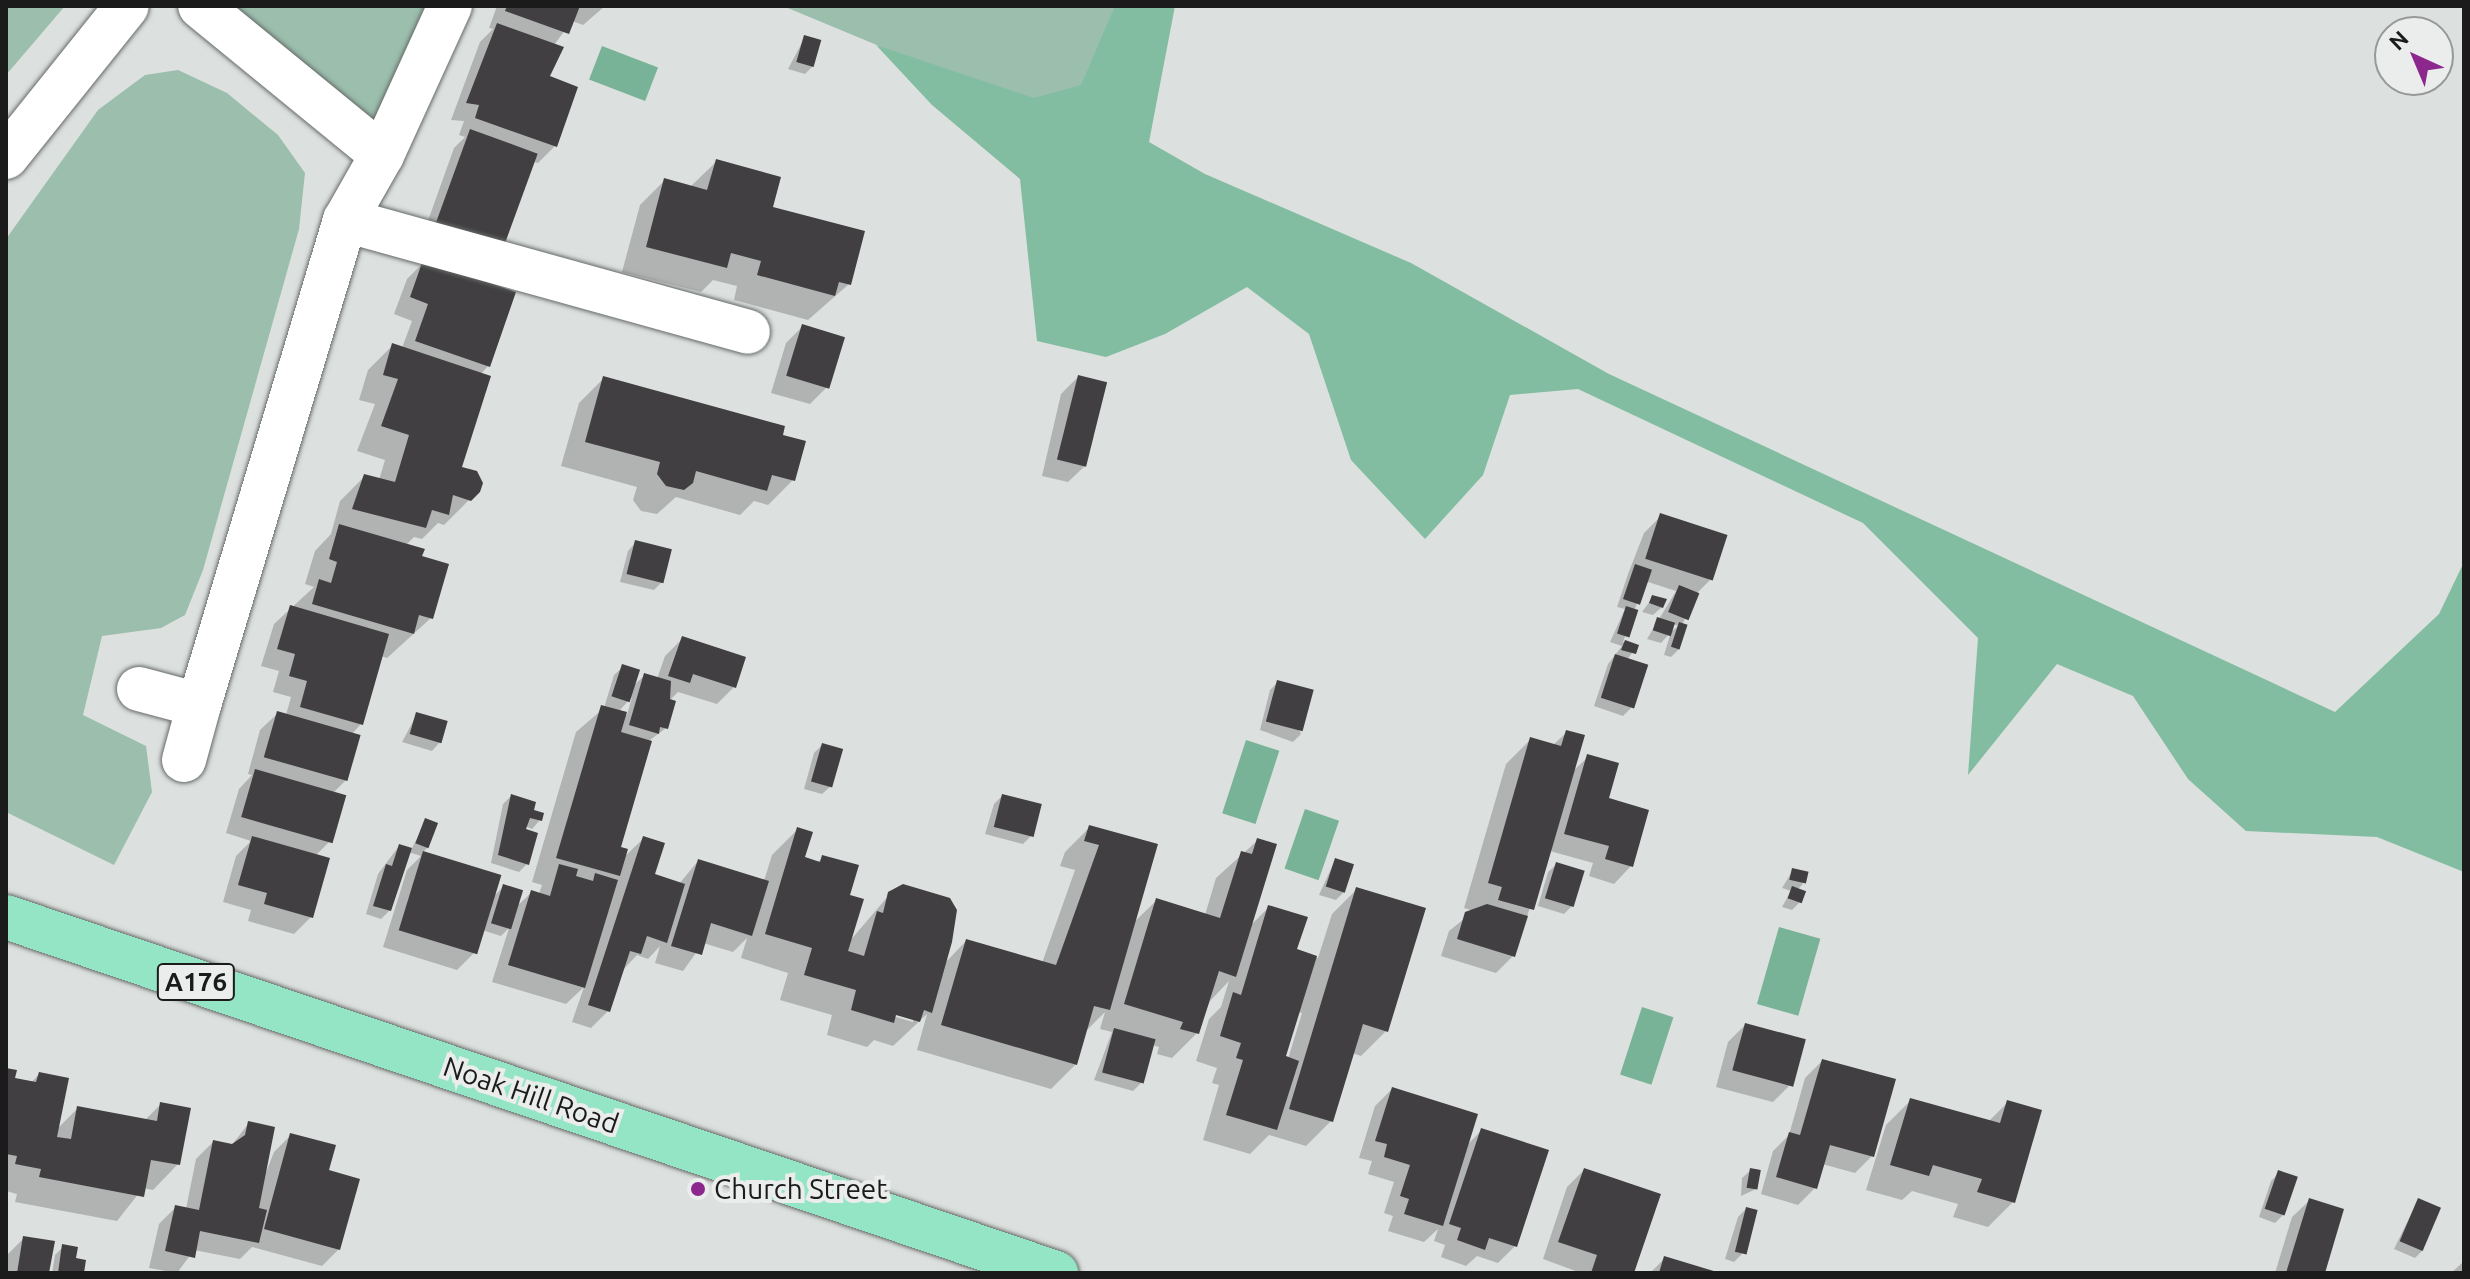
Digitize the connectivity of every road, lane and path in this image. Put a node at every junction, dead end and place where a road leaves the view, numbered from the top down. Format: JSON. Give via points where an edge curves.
{"nodes":[{"id":1,"x":127,"y":6,"type":"edge"},
{"id":2,"x":200,"y":6,"type":"edge"},
{"id":3,"x":450,"y":6,"type":"edge"},
{"id":4,"x":382,"y":155,"type":"junction"},
{"id":5,"x":6,"y":157,"type":"edge"},
{"id":6,"x":345,"y":220,"type":"junction"},
{"id":7,"x":748,"y":332,"type":"dead end"},
{"id":8,"x":139,"y":689,"type":"dead end"},
{"id":9,"x":199,"y":705,"type":"junction"},
{"id":10,"x":184,"y":760,"type":"dead end"},
{"id":11,"x":6,"y":917,"type":"edge"},
{"id":12,"x":1056,"y":1273,"type":"edge"}],
"edges":[{"from":1,"to":5,"type":"street"},
{"from":2,"to":4,"type":"street"},
{"from":3,"to":4,"type":"street"},
{"from":4,"to":6,"type":"street"},
{"from":6,"to":7,"type":"street"},
{"from":6,"to":9,"type":"street"},
{"from":8,"to":9,"type":"street"},
{"from":9,"to":10,"type":"street"},
{"from":11,"to":12,"type":"main road","name":"Noak Hill Road","number":"A176"}]}
